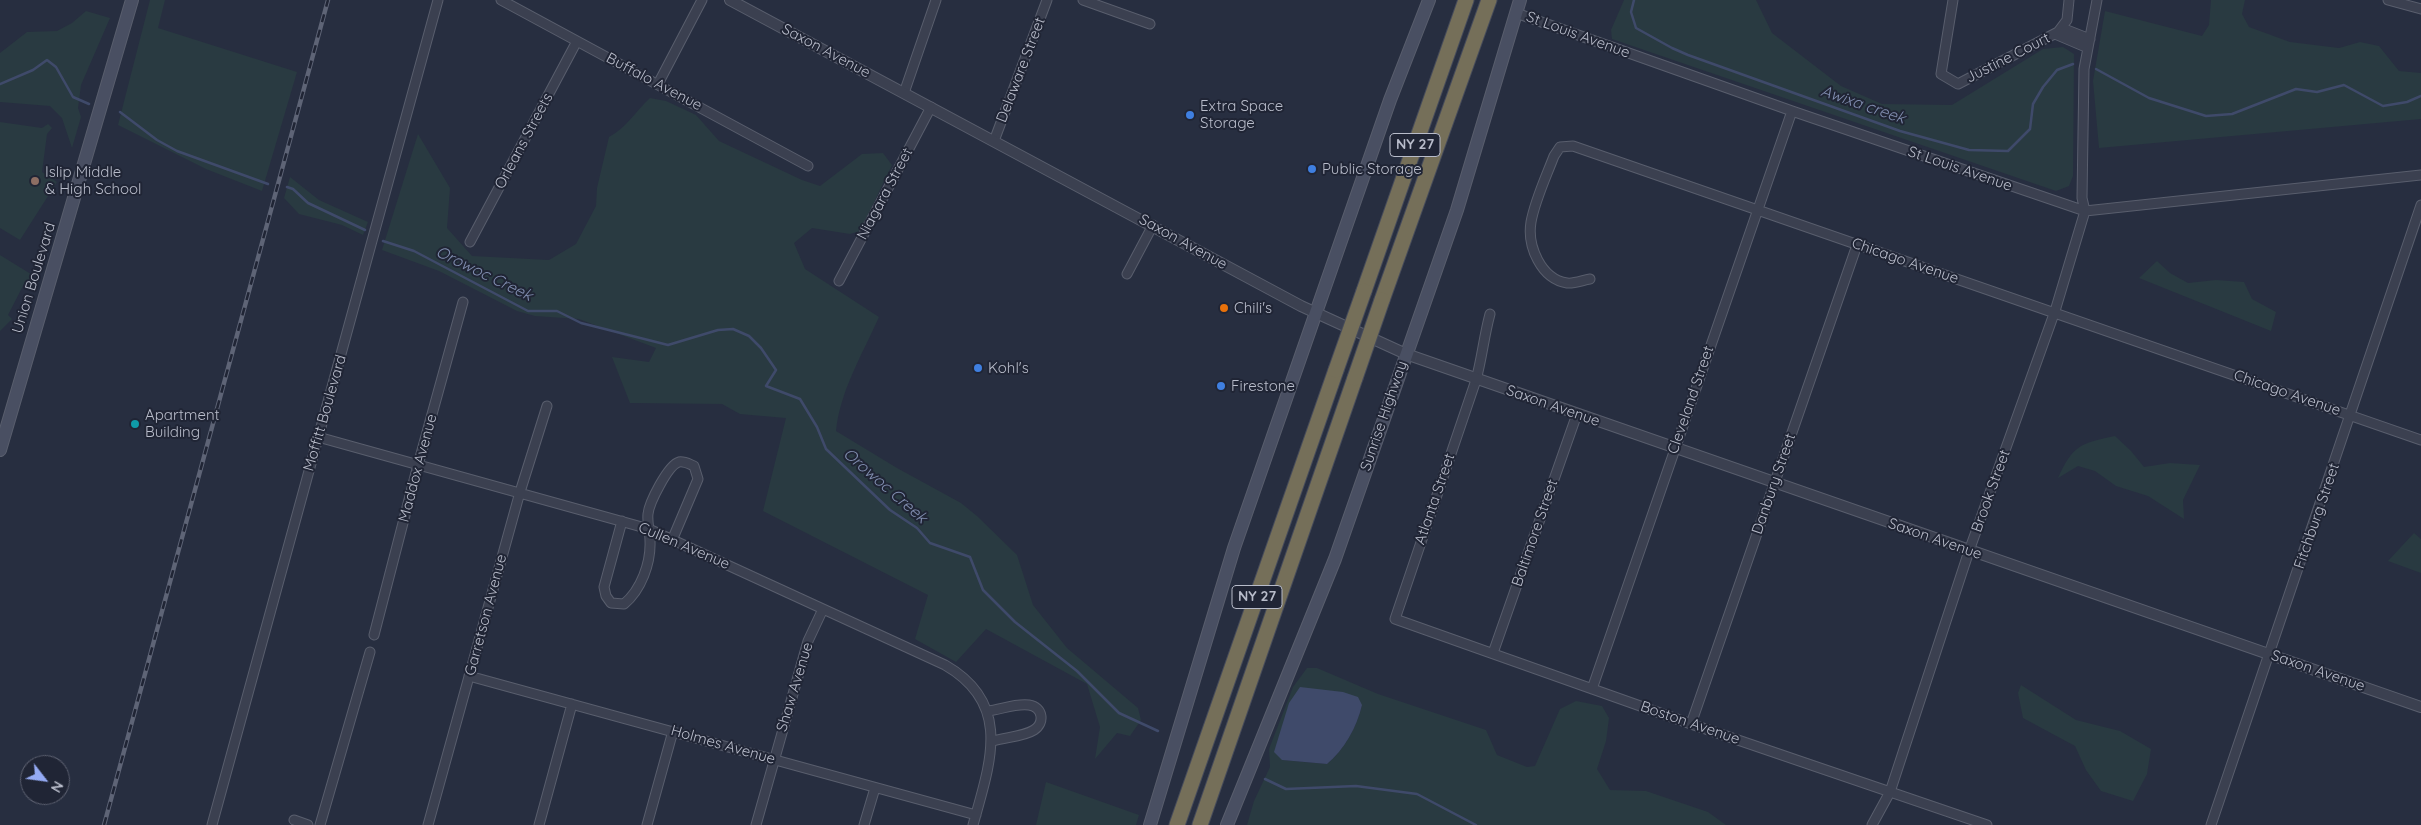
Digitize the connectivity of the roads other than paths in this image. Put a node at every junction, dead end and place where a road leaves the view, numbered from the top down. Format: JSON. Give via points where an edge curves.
{"nodes":[{"id":1,"x":132,"y":0,"type":"edge"},
{"id":2,"x":438,"y":0,"type":"edge"},
{"id":3,"x":501,"y":0,"type":"edge"},
{"id":4,"x":702,"y":0,"type":"edge"},
{"id":5,"x":730,"y":0,"type":"edge"},
{"id":6,"x":936,"y":0,"type":"edge"},
{"id":7,"x":1047,"y":0,"type":"edge"},
{"id":8,"x":1082,"y":0,"type":"edge"},
{"id":9,"x":1429,"y":0,"type":"edge"},
{"id":10,"x":1466,"y":0,"type":"edge"},
{"id":11,"x":1489,"y":0,"type":"edge"},
{"id":12,"x":1520,"y":0,"type":"edge"},
{"id":13,"x":1953,"y":0,"type":"edge"},
{"id":14,"x":2069,"y":0,"type":"edge"},
{"id":15,"x":2097,"y":0,"type":"edge"},
{"id":16,"x":2388,"y":0,"type":"edge"},
{"id":17,"x":2421,"y":9,"type":"edge"},
{"id":18,"x":1516,"y":13,"type":"junction"},
{"id":19,"x":1150,"y":24,"type":"dead end"},
{"id":20,"x":2058,"y":31,"type":"junction"},
{"id":21,"x":577,"y":41,"type":"junction"},
{"id":22,"x":2089,"y":44,"type":"junction"},
{"id":23,"x":658,"y":84,"type":"junction"},
{"id":24,"x":904,"y":93,"type":"junction"},
{"id":25,"x":931,"y":108,"type":"junction"},
{"id":26,"x":1792,"y":111,"type":"junction"},
{"id":27,"x":994,"y":141,"type":"junction"},
{"id":28,"x":808,"y":166,"type":"dead end"},
{"id":29,"x":2421,"y":175,"type":"edge"},
{"id":30,"x":2421,"y":206,"type":"edge"},
{"id":31,"x":1757,"y":210,"type":"junction"},
{"id":32,"x":2085,"y":211,"type":"junction"},
{"id":33,"x":1153,"y":225,"type":"junction"},
{"id":34,"x":470,"y":242,"type":"dead end"},
{"id":35,"x":1857,"y":245,"type":"junction"},
{"id":36,"x":1128,"y":274,"type":"dead end"},
{"id":37,"x":1590,"y":279,"type":"dead end"},
{"id":38,"x":839,"y":281,"type":"dead end"},
{"id":39,"x":463,"y":302,"type":"dead end"},
{"id":40,"x":2055,"y":311,"type":"junction"},
{"id":41,"x":1316,"y":313,"type":"junction"},
{"id":42,"x":1490,"y":314,"type":"dead end"},
{"id":43,"x":1406,"y":354,"type":"junction"},
{"id":44,"x":1476,"y":380,"type":"junction"},
{"id":45,"x":547,"y":406,"type":"dead end"},
{"id":46,"x":1577,"y":414,"type":"junction"},
{"id":47,"x":2351,"y":415,"type":"junction"},
{"id":48,"x":318,"y":437,"type":"junction"},
{"id":49,"x":2421,"y":440,"type":"edge"},
{"id":50,"x":1674,"y":448,"type":"junction"},
{"id":51,"x":0,"y":450,"type":"edge"},
{"id":52,"x":418,"y":465,"type":"junction"},
{"id":53,"x":1774,"y":484,"type":"junction"},
{"id":54,"x":520,"y":492,"type":"junction"},
{"id":55,"x":622,"y":521,"type":"junction"},
{"id":56,"x":649,"y":529,"type":"junction"},
{"id":57,"x":673,"y":538,"type":"junction"},
{"id":58,"x":1969,"y":551,"type":"junction"},
{"id":59,"x":823,"y":609,"type":"junction"},
{"id":60,"x":1395,"y":619,"type":"joint"},
{"id":61,"x":374,"y":635,"type":"dead end"},
{"id":62,"x":370,"y":652,"type":"dead end"},
{"id":63,"x":1492,"y":653,"type":"junction"},
{"id":64,"x":2270,"y":655,"type":"junction"},
{"id":65,"x":469,"y":676,"type":"junction"},
{"id":66,"x":1592,"y":689,"type":"junction"},
{"id":67,"x":572,"y":704,"type":"junction"},
{"id":68,"x":2421,"y":707,"type":"edge"},
{"id":69,"x":987,"y":711,"type":"junction"},
{"id":70,"x":1691,"y":724,"type":"junction"},
{"id":71,"x":673,"y":731,"type":"junction"},
{"id":72,"x":993,"y":741,"type":"junction"},
{"id":73,"x":774,"y":760,"type":"junction"},
{"id":74,"x":875,"y":788,"type":"junction"},
{"id":75,"x":1890,"y":792,"type":"junction"},
{"id":76,"x":976,"y":815,"type":"junction"},
{"id":77,"x":294,"y":820,"type":"dead end"},
{"id":78,"x":212,"y":825,"type":"edge"},
{"id":79,"x":308,"y":825,"type":"edge"},
{"id":80,"x":320,"y":825,"type":"edge"},
{"id":81,"x":428,"y":825,"type":"edge"},
{"id":82,"x":539,"y":825,"type":"edge"},
{"id":83,"x":646,"y":825,"type":"edge"},
{"id":84,"x":756,"y":825,"type":"edge"},
{"id":85,"x":864,"y":825,"type":"edge"},
{"id":86,"x":973,"y":825,"type":"edge"},
{"id":87,"x":1150,"y":825,"type":"edge"},
{"id":88,"x":1177,"y":825,"type":"edge"},
{"id":89,"x":1200,"y":825,"type":"edge"},
{"id":90,"x":1227,"y":825,"type":"edge"},
{"id":91,"x":1872,"y":825,"type":"edge"},
{"id":92,"x":1987,"y":825,"type":"edge"},
{"id":93,"x":2211,"y":825,"type":"edge"}],
"edges":[{"from":1,"to":51,"type":"main road","name":"Union Boulevard"},
{"from":2,"to":48,"type":"street","name":"Moffitt Boulevard"},
{"from":3,"to":21,"type":"street","name":"Buffalo Avenue"},
{"from":4,"to":23,"type":"street"},
{"from":5,"to":24,"type":"street","name":"Saxon Avenue"},
{"from":6,"to":24,"type":"street"},
{"from":7,"to":27,"type":"street","name":"Delaware Street"},
{"from":8,"to":19,"type":"street"},
{"from":9,"to":41,"type":"main road","via":[[1390,100]]},
{"from":10,"to":88,"type":"highway","number":"NY 27","bridge":true},
{"from":11,"to":89,"type":"highway","number":"NY 27","bridge":true},
{"from":12,"to":18,"type":"main road","name":"Sunrise Highway"},
{"from":13,"to":20,"type":"street","name":"Justine Court","via":[[1941,74],[1958,84]]},
{"from":14,"to":20,"type":"street","name":"Justine Court","via":[[2067,20]]},
{"from":15,"to":22,"type":"street"},
{"from":16,"to":17,"type":"street"},
{"from":18,"to":26,"type":"street","name":"St Louis Avenue"},
{"from":18,"to":43,"type":"main road","name":"Sunrise Highway","via":[[1471,166]]},
{"from":20,"to":22,"type":"street"},
{"from":21,"to":23,"type":"street","name":"Buffalo Avenue"},
{"from":21,"to":34,"type":"street","name":"Orleans Streets"},
{"from":22,"to":32,"type":"street","via":[[2084,69],[2082,198]]},
{"from":23,"to":28,"type":"street","name":"Buffalo Avenue"},
{"from":24,"to":25,"type":"street","name":"Saxon Avenue"},
{"from":25,"to":27,"type":"street","name":"Saxon Avenue"},
{"from":25,"to":38,"type":"street","name":"Niagara Street"},
{"from":26,"to":31,"type":"street","name":"Cleveland Street"},
{"from":26,"to":32,"type":"street","name":"St Louis Avenue"},
{"from":27,"to":33,"type":"street","name":"Saxon Avenue"},
{"from":29,"to":32,"type":"street","name":"St Louis Avenue"},
{"from":30,"to":47,"type":"street","name":"Fitchburg Street"},
{"from":31,"to":35,"type":"street","name":"Chicago Avenue"},
{"from":31,"to":37,"type":"street","name":"Chicago Avenue","via":[[1573,146],[1560,147],[1531,223],[1532,250],[1542,267],[1554,278],[1568,283]]},
{"from":31,"to":50,"type":"street","name":"Cleveland Street"},
{"from":32,"to":40,"type":"street","name":"Brook Street"},
{"from":33,"to":36,"type":"street"},
{"from":33,"to":41,"type":"street","name":"Saxon Avenue"},
{"from":35,"to":40,"type":"street","name":"Chicago Avenue"},
{"from":35,"to":53,"type":"street","name":"Danbury Street"},
{"from":39,"to":52,"type":"street","name":"Maddox Avenue"},
{"from":40,"to":47,"type":"street","name":"Chicago Avenue"},
{"from":40,"to":58,"type":"street","name":"Brook Street"},
{"from":41,"to":43,"type":"street","name":"Saxon Avenue"},
{"from":41,"to":87,"type":"main road","via":[[1224,574]]},
{"from":42,"to":44,"type":"street","name":"Atlanta Street"},
{"from":43,"to":44,"type":"street","name":"Saxon Avenue"},
{"from":43,"to":90,"type":"main road","name":"Sunrise Highway","via":[[1318,603]]},
{"from":44,"to":46,"type":"street","name":"Saxon Avenue"},
{"from":44,"to":60,"type":"street","name":"Atlanta Street"},
{"from":45,"to":54,"type":"street","name":"Garretson Avenue"},
{"from":46,"to":50,"type":"street","name":"Saxon Avenue"},
{"from":46,"to":63,"type":"street","name":"Baltimore Street"},
{"from":47,"to":49,"type":"street","name":"Chicago Avenue"},
{"from":47,"to":64,"type":"street","name":"Fitchburg Street"},
{"from":48,"to":52,"type":"street","name":"Cullen Avenue"},
{"from":48,"to":78,"type":"street","name":"Moffitt Boulevard"},
{"from":50,"to":53,"type":"street","name":"Saxon Avenue"},
{"from":50,"to":66,"type":"street","name":"Cleveland Street"},
{"from":52,"to":54,"type":"street","name":"Cullen Avenue"},
{"from":52,"to":61,"type":"street","name":"Maddox Avenue"},
{"from":53,"to":58,"type":"street","name":"Saxon Avenue"},
{"from":53,"to":70,"type":"street","name":"Danbury Street"},
{"from":54,"to":55,"type":"street","name":"Cullen Avenue"},
{"from":54,"to":65,"type":"street","name":"Garretson Avenue"},
{"from":55,"to":56,"type":"street","name":"Cullen Avenue"},
{"from":55,"to":56,"type":"street","via":[[604,587],[611,602],[624,604],[637,589],[649,558]]},
{"from":56,"to":57,"type":"street","name":"Cullen Avenue"},
{"from":56,"to":57,"type":"street","via":[[648,513],[670,468],[683,462],[694,466],[698,479]]},
{"from":57,"to":59,"type":"street","name":"Cullen Avenue"},
{"from":58,"to":64,"type":"street","name":"Saxon Avenue"},
{"from":58,"to":75,"type":"street","name":"Brook Street"},
{"from":59,"to":69,"type":"street","name":"Cullen Avenue","via":[[962,674],[975,688]]},
{"from":59,"to":73,"type":"street","name":"Shaw Avenue","via":[[808,641]]},
{"from":60,"to":63,"type":"street","name":"Boston Avenue"},
{"from":62,"to":80,"type":"street"},
{"from":63,"to":66,"type":"street","name":"Boston Avenue"},
{"from":64,"to":68,"type":"street","name":"Saxon Avenue"},
{"from":64,"to":93,"type":"street","name":"Fitchburg Street"},
{"from":65,"to":67,"type":"street","name":"Holmes Avenue"},
{"from":65,"to":81,"type":"street","name":"Garretson Avenue"},
{"from":66,"to":70,"type":"street","name":"Boston Avenue"},
{"from":67,"to":71,"type":"street","name":"Holmes Avenue"},
{"from":67,"to":82,"type":"street"},
{"from":69,"to":72,"type":"street","name":"Cullen Avenue"},
{"from":69,"to":72,"type":"street","via":[[1032,705],[1040,710],[1042,716],[1038,727],[1031,732]]},
{"from":70,"to":75,"type":"street","name":"Boston Avenue"},
{"from":71,"to":73,"type":"street","name":"Holmes Avenue"},
{"from":71,"to":83,"type":"street"},
{"from":72,"to":76,"type":"street"},
{"from":73,"to":74,"type":"street","name":"Holmes Avenue"},
{"from":73,"to":84,"type":"street","name":"Shaw Avenue"},
{"from":74,"to":76,"type":"street","name":"Holmes Avenue"},
{"from":74,"to":85,"type":"street"},
{"from":75,"to":91,"type":"street","name":"Brook Street"},
{"from":75,"to":92,"type":"street","name":"Boston Avenue"},
{"from":76,"to":86,"type":"street"},
{"from":77,"to":79,"type":"street"}]}
